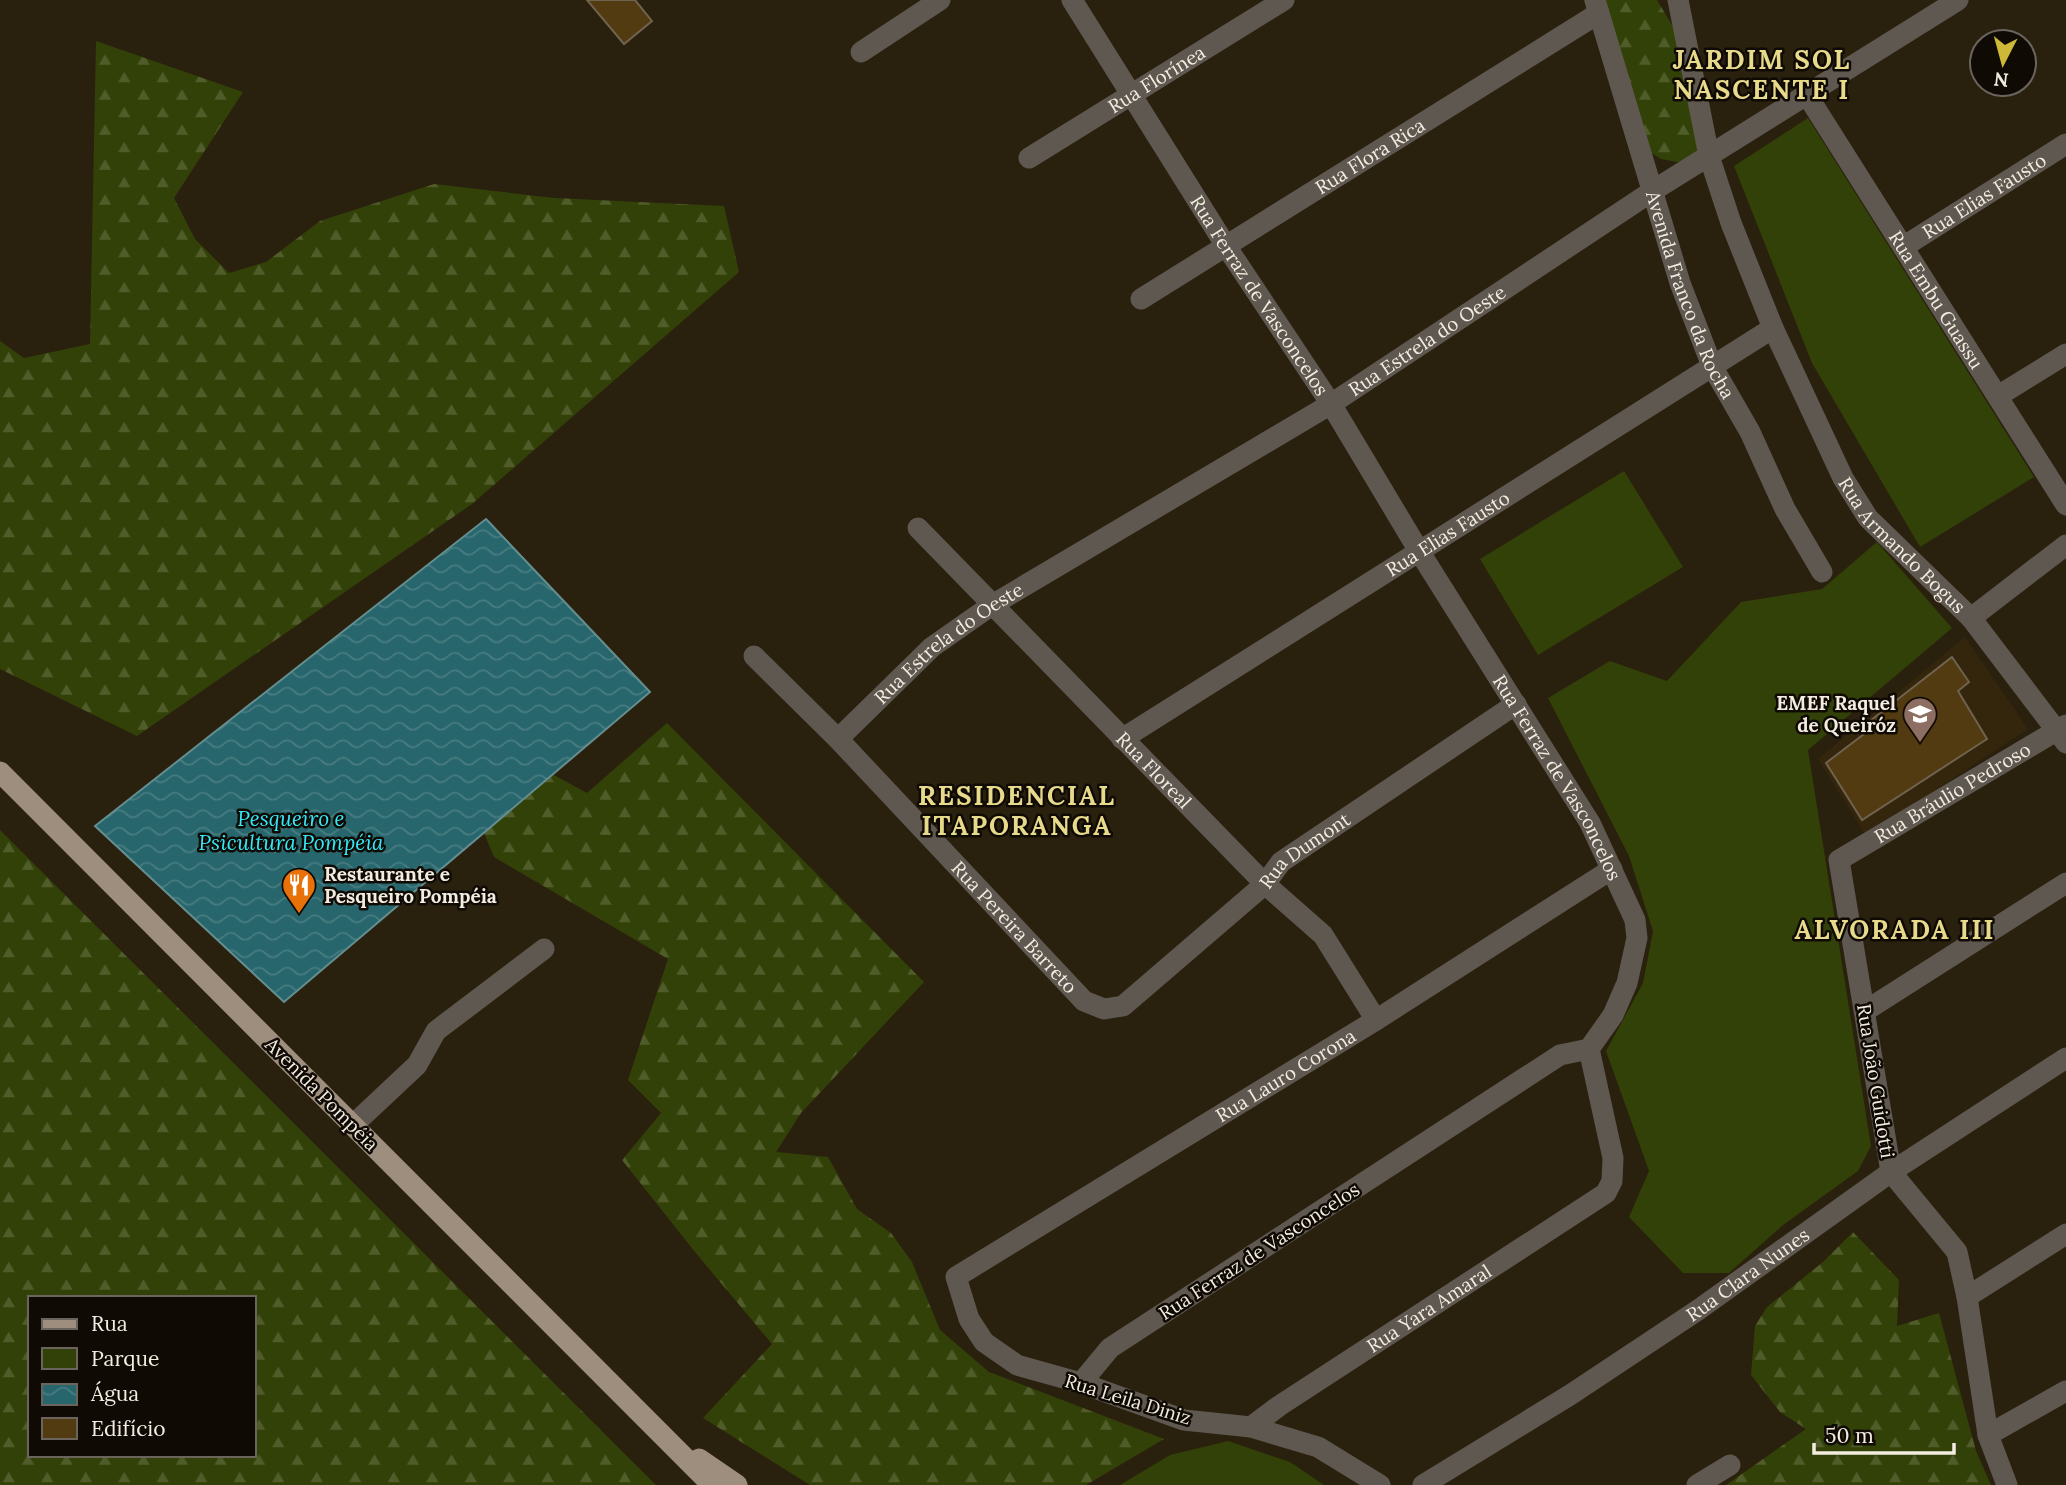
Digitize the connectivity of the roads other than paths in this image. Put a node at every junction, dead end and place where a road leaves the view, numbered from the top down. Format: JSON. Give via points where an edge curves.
{"nodes":[{"id":1,"x":940,"y":0,"type":"edge"},
{"id":2,"x":1072,"y":0,"type":"edge"},
{"id":3,"x":1284,"y":0,"type":"edge"},
{"id":4,"x":1678,"y":0,"type":"edge"},
{"id":5,"x":1958,"y":0,"type":"edge"},
{"id":6,"x":1597,"y":6,"type":"edge"},
{"id":7,"x":861,"y":52,"type":"dead end"},
{"id":8,"x":1131,"y":94,"type":"junction"},
{"id":9,"x":1807,"y":95,"type":"junction"},
{"id":10,"x":2066,"y":144,"type":"edge"},
{"id":11,"x":1709,"y":156,"type":"junction"},
{"id":12,"x":1029,"y":158,"type":"dead end"},
{"id":13,"x":1654,"y":190,"type":"junction"},
{"id":14,"x":1226,"y":246,"type":"junction"},
{"id":15,"x":1903,"y":247,"type":"junction"},
{"id":16,"x":1141,"y":299,"type":"dead end"},
{"id":17,"x":1773,"y":328,"type":"junction"},
{"id":18,"x":2066,"y":354,"type":"edge"},
{"id":19,"x":1712,"y":366,"type":"junction"},
{"id":20,"x":1998,"y":396,"type":"junction"},
{"id":21,"x":1331,"y":404,"type":"junction"},
{"id":22,"x":2066,"y":505,"type":"edge"},
{"id":23,"x":918,"y":528,"type":"dead end"},
{"id":24,"x":2066,"y":545,"type":"edge"},
{"id":25,"x":1419,"y":551,"type":"junction"},
{"id":26,"x":1822,"y":572,"type":"dead end"},
{"id":27,"x":992,"y":606,"type":"junction"},
{"id":28,"x":1971,"y":618,"type":"junction"},
{"id":29,"x":754,"y":656,"type":"dead end"},
{"id":30,"x":1516,"y":704,"type":"junction"},
{"id":31,"x":2063,"y":732,"type":"edge"},
{"id":32,"x":838,"y":739,"type":"junction"},
{"id":33,"x":1122,"y":739,"type":"junction"},
{"id":34,"x":0,"y":772,"type":"edge"},
{"id":35,"x":1839,"y":860,"type":"joint"},
{"id":36,"x":1612,"y":869,"type":"junction"},
{"id":37,"x":1265,"y":884,"type":"junction"},
{"id":38,"x":2066,"y":884,"type":"edge"},
{"id":39,"x":544,"y":950,"type":"dead end"},
{"id":40,"x":1104,"y":1009,"type":"joint"},
{"id":41,"x":1865,"y":1011,"type":"junction"},
{"id":42,"x":1376,"y":1020,"type":"junction"},
{"id":43,"x":1589,"y":1049,"type":"junction"},
{"id":44,"x":2066,"y":1058,"type":"edge"},
{"id":45,"x":353,"y":1125,"type":"junction"},
{"id":46,"x":1891,"y":1172,"type":"junction"},
{"id":47,"x":2066,"y":1234,"type":"edge"},
{"id":48,"x":956,"y":1277,"type":"joint"},
{"id":49,"x":1967,"y":1297,"type":"junction"},
{"id":50,"x":1081,"y":1383,"type":"junction"},
{"id":51,"x":2066,"y":1391,"type":"edge"},
{"id":52,"x":645,"y":1416,"type":"junction"},
{"id":53,"x":1251,"y":1427,"type":"junction"},
{"id":54,"x":1988,"y":1435,"type":"junction"},
{"id":55,"x":1730,"y":1465,"type":"dead end"},
{"id":56,"x":712,"y":1485,"type":"edge"},
{"id":57,"x":737,"y":1485,"type":"edge"},
{"id":58,"x":1380,"y":1485,"type":"edge"},
{"id":59,"x":1423,"y":1485,"type":"edge"},
{"id":60,"x":1697,"y":1485,"type":"edge"},
{"id":61,"x":2007,"y":1485,"type":"edge"}],
"edges":[{"from":1,"to":7,"type":"street"},
{"from":2,"to":8,"type":"street","name":"Rua Ferraz de Vasconcelos"},
{"from":3,"to":8,"type":"street","name":"Rua Florínea"},
{"from":4,"to":11,"type":"street"},
{"from":5,"to":9,"type":"street","name":"Rua Estrela do Oeste"},
{"from":6,"to":13,"type":"street","name":"Avenida Franco da Rocha"},
{"from":6,"to":14,"type":"street","name":"Rua Flora Rica"},
{"from":8,"to":12,"type":"street","name":"Rua Florínea"},
{"from":8,"to":14,"type":"street","name":"Rua Ferraz de Vasconcelos"},
{"from":9,"to":11,"type":"street","name":"Rua Estrela do Oeste"},
{"from":9,"to":15,"type":"street","name":"Rua Embu Guassu"},
{"from":10,"to":15,"type":"street","name":"Rua Elias Fausto"},
{"from":11,"to":13,"type":"street","name":"Rua Estrela do Oeste"},
{"from":11,"to":17,"type":"street"},
{"from":13,"to":19,"type":"street","name":"Avenida Franco da Rocha"},
{"from":13,"to":21,"type":"street","name":"Rua Estrela do Oeste"},
{"from":14,"to":16,"type":"street","name":"Rua Flora Rica"},
{"from":14,"to":21,"type":"street","name":"Rua Ferraz de Vasconcelos"},
{"from":15,"to":20,"type":"street","name":"Rua Embu Guassu"},
{"from":17,"to":19,"type":"street","name":"Rua Elias Fausto"},
{"from":17,"to":28,"type":"street","name":"Rua Armando Bogus","via":[[1843,478],[1868,518]]},
{"from":18,"to":20,"type":"street"},
{"from":19,"to":25,"type":"street","name":"Rua Elias Fausto"},
{"from":19,"to":26,"type":"street","name":"Avenida Franco da Rocha"},
{"from":20,"to":22,"type":"street","name":"Rua Embu Guassu"},
{"from":21,"to":25,"type":"street","name":"Rua Ferraz de Vasconcelos"},
{"from":21,"to":27,"type":"street","name":"Rua Estrela do Oeste"},
{"from":23,"to":27,"type":"street","name":"Rua Floreal"},
{"from":24,"to":28,"type":"street"},
{"from":25,"to":30,"type":"street","name":"Rua Ferraz de Vasconcelos"},
{"from":25,"to":33,"type":"street","name":"Rua Elias Fausto"},
{"from":27,"to":32,"type":"street","name":"Rua Estrela do Oeste","via":[[932,647]]},
{"from":27,"to":33,"type":"street","name":"Rua Floreal"},
{"from":28,"to":31,"type":"street","name":"Rua Armando Bogus"},
{"from":29,"to":32,"type":"street","name":"Rua Pereira Barreto"},
{"from":30,"to":36,"type":"street","name":"Rua Ferraz de Vasconcelos","via":[[1590,823]]},
{"from":30,"to":37,"type":"street","name":"Rua Dumont","via":[[1281,862]]},
{"from":31,"to":35,"type":"street","name":"Rua Bráulio Pedroso"},
{"from":32,"to":40,"type":"street","name":"Rua Pereira Barreto","via":[[1083,1000]]},
{"from":33,"to":37,"type":"street","name":"Rua Floreal"},
{"from":34,"to":45,"type":"main road","name":"Avenida Pompéia"},
{"from":35,"to":41,"type":"street","name":"Rua João Guidotti"},
{"from":36,"to":42,"type":"street","name":"Rua Lauro Corona"},
{"from":36,"to":43,"type":"street","name":"Rua Ferraz de Vasconcelos","via":[[1635,920],[1637,938],[1627,983],[1613,1015]]},
{"from":37,"to":40,"type":"street","name":"Rua Dumont","via":[[1123,1006]]},
{"from":37,"to":42,"type":"street","name":"Rua Floreal","via":[[1323,935]]},
{"from":38,"to":41,"type":"street"},
{"from":39,"to":45,"type":"street","via":[[436,1031],[417,1065]]},
{"from":41,"to":46,"type":"street","name":"Rua João Guidotti"},
{"from":42,"to":48,"type":"street","name":"Rua Lauro Corona"},
{"from":43,"to":50,"type":"street","name":"Rua Ferraz de Vasconcelos","via":[[1560,1055],[1110,1349]]},
{"from":43,"to":53,"type":"street","name":"Rua Yara Amaral","via":[[1613,1157],[1612,1181],[1606,1193]]},
{"from":44,"to":46,"type":"street","name":"Rua Clara Nunes"},
{"from":45,"to":52,"type":"main road","name":"Avenida Pompéia"},
{"from":46,"to":49,"type":"street","name":"Rua João Guidotti","via":[[1957,1252]]},
{"from":46,"to":59,"type":"street","name":"Rua Clara Nunes","via":[[1698,1310]]},
{"from":47,"to":49,"type":"street"},
{"from":48,"to":50,"type":"street","name":"Rua Leila Diniz","via":[[969,1319],[984,1342],[1017,1365]]},
{"from":49,"to":54,"type":"street","name":"Rua João Guidotti"},
{"from":50,"to":53,"type":"street","name":"Rua Leila Diniz","via":[[1184,1420]]},
{"from":51,"to":54,"type":"street"},
{"from":52,"to":56,"type":"main road","name":"Avenida Pompéia"},
{"from":52,"to":57,"type":"main road","name":"Avenida Pompéia"},
{"from":53,"to":58,"type":"street","name":"Rua Leila Diniz","via":[[1318,1447]]},
{"from":54,"to":61,"type":"street","name":"Rua João Guidotti"},
{"from":55,"to":60,"type":"street"}]}
